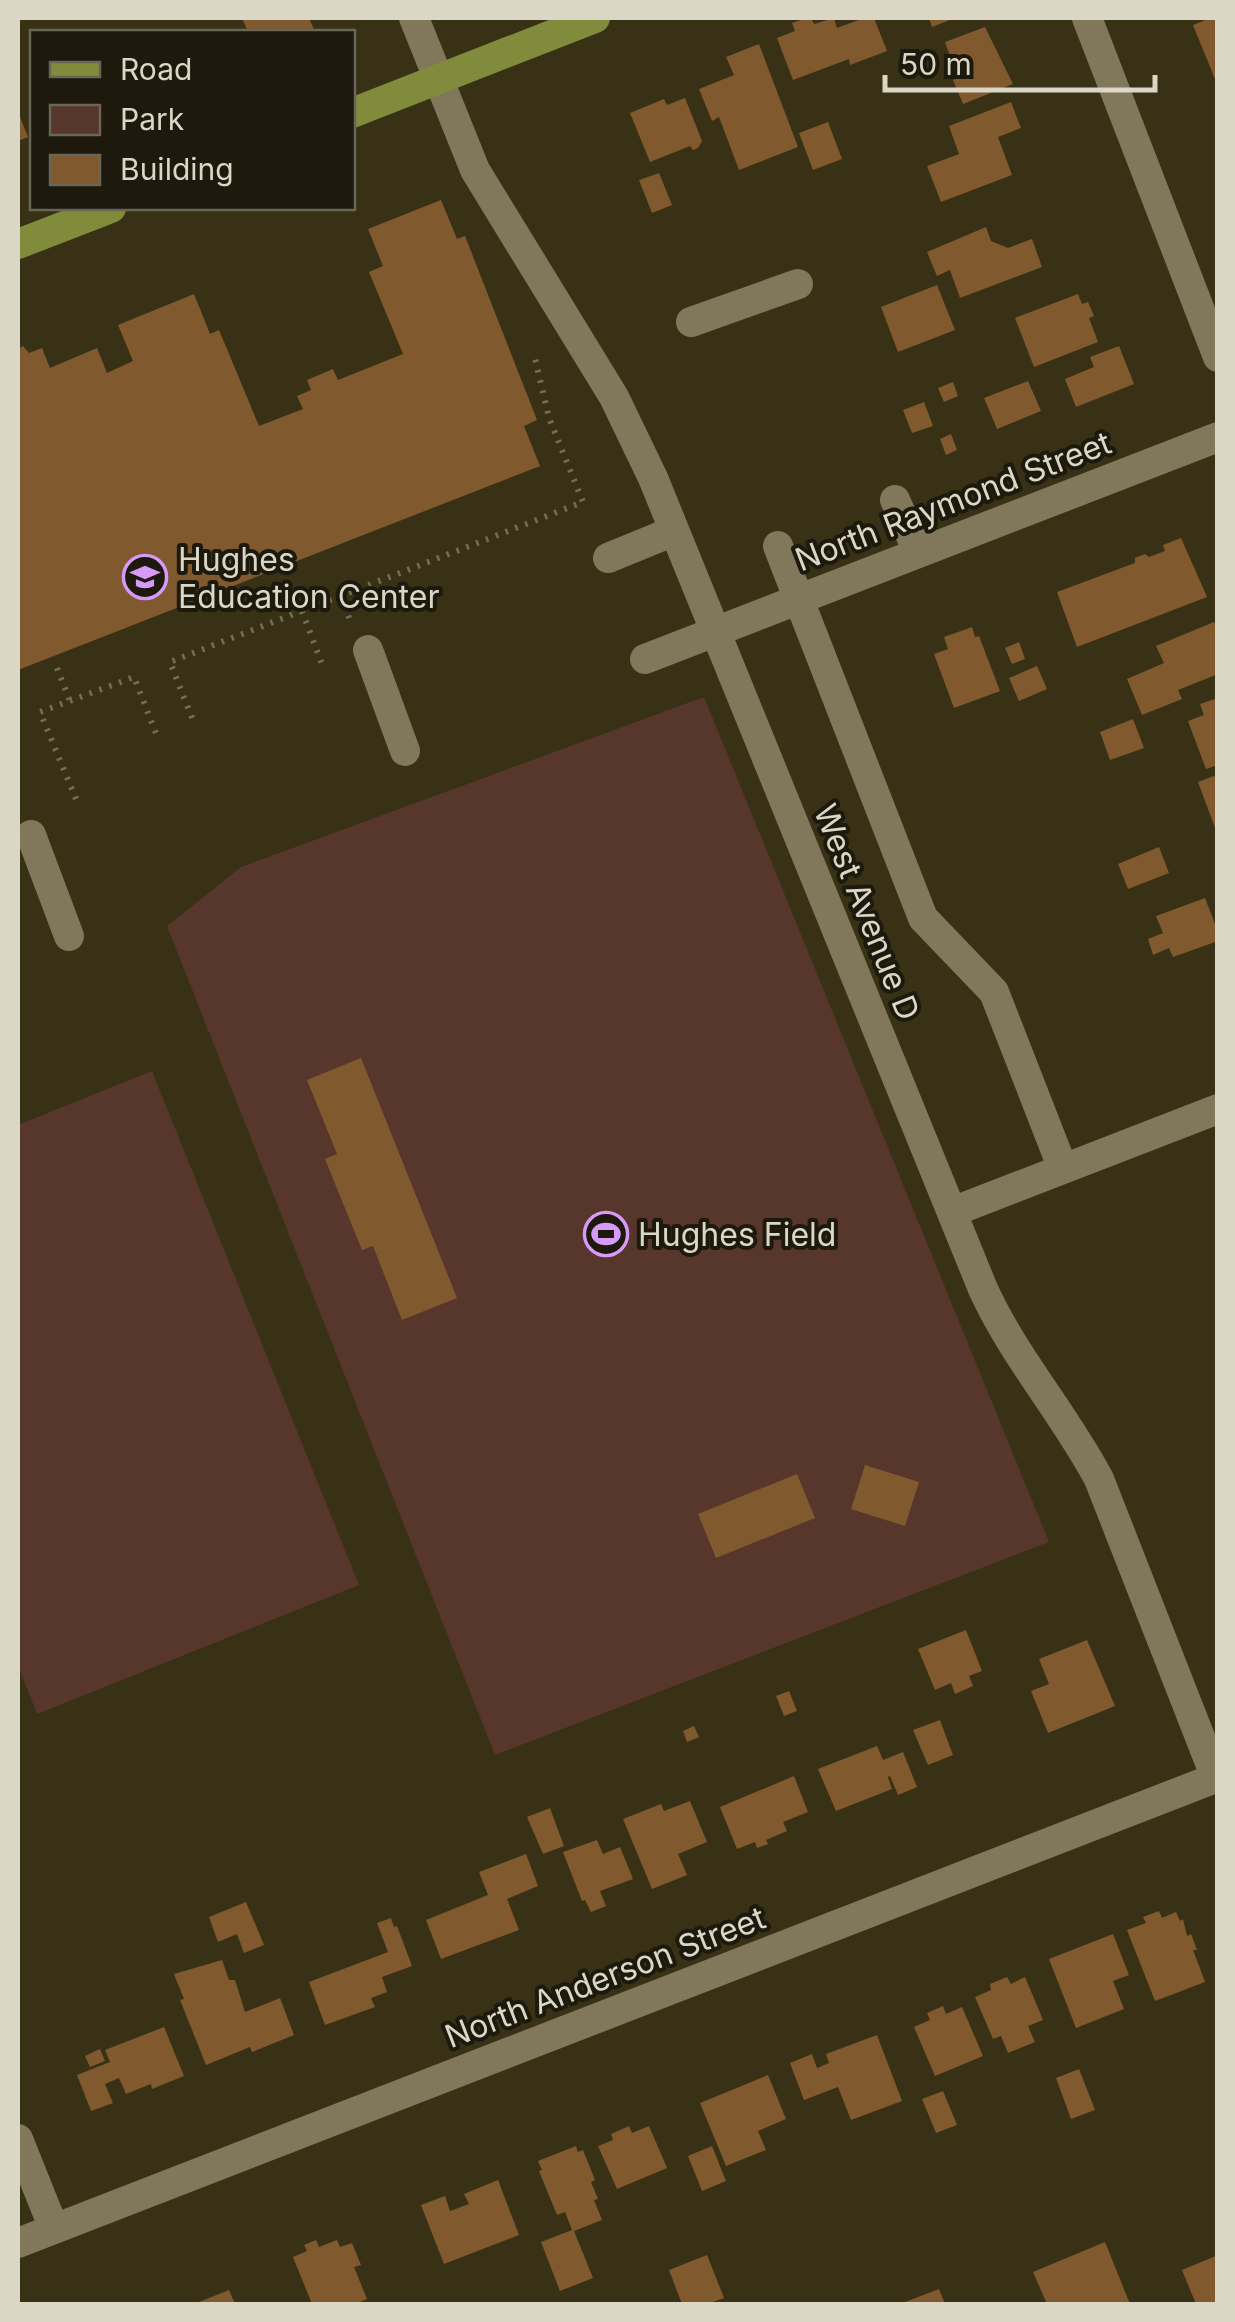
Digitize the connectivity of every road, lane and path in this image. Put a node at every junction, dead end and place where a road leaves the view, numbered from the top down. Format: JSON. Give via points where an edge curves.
{"nodes":[{"id":1,"x":414,"y":18,"type":"edge"},
{"id":2,"x":595,"y":18,"type":"edge"},
{"id":3,"x":1087,"y":18,"type":"edge"},
{"id":4,"x":438,"y":80,"type":"junction"},
{"id":5,"x":355,"y":113,"type":"edge"},
{"id":6,"x":106,"y":210,"type":"edge"},
{"id":7,"x":18,"y":244,"type":"edge"},
{"id":8,"x":798,"y":284,"type":"dead end"},
{"id":9,"x":691,"y":322,"type":"dead end"},
{"id":10,"x":534,"y":354,"type":"dead end"},
{"id":11,"x":1218,"y":357,"type":"edge"},
{"id":12,"x":1218,"y":437,"type":"edge"},
{"id":13,"x":895,"y":500,"type":"dead end"},
{"id":14,"x":674,"y":531,"type":"junction"},
{"id":15,"x":778,"y":546,"type":"dead end"},
{"id":16,"x":918,"y":552,"type":"junction"},
{"id":17,"x":608,"y":558,"type":"dead end"},
{"id":18,"x":801,"y":598,"type":"junction"},
{"id":19,"x":302,"y":612,"type":"junction"},
{"id":20,"x":714,"y":631,"type":"junction"},
{"id":21,"x":368,"y":650,"type":"dead end"},
{"id":22,"x":645,"y":659,"type":"dead end"},
{"id":23,"x":57,"y":668,"type":"dead end"},
{"id":24,"x":323,"y":668,"type":"dead end"},
{"id":25,"x":70,"y":702,"type":"junction"},
{"id":26,"x":192,"y":718,"type":"dead end"},
{"id":27,"x":157,"y":736,"type":"dead end"},
{"id":28,"x":405,"y":751,"type":"dead end"},
{"id":29,"x":76,"y":799,"type":"dead end"},
{"id":30,"x":31,"y":836,"type":"dead end"},
{"id":31,"x":70,"y":936,"type":"dead end"},
{"id":32,"x":1218,"y":1109,"type":"edge"},
{"id":33,"x":1063,"y":1169,"type":"junction"},
{"id":34,"x":952,"y":1212,"type":"junction"},
{"id":35,"x":1217,"y":1777,"type":"edge"},
{"id":36,"x":18,"y":2139,"type":"edge"},
{"id":37,"x":54,"y":2229,"type":"junction"},
{"id":38,"x":18,"y":2243,"type":"edge"}],
"edges":[{"from":1,"to":4,"type":"street","name":"West Avenue D"},
{"from":2,"to":4,"type":"main road"},
{"from":3,"to":11,"type":"street"},
{"from":4,"to":5,"type":"main road"},
{"from":4,"to":14,"type":"street","name":"West Avenue D","via":[[475,170],[628,422]]},
{"from":6,"to":7,"type":"main road"},
{"from":8,"to":9,"type":"street"},
{"from":10,"to":19,"type":"path","via":[[583,502]]},
{"from":12,"to":16,"type":"street","name":"North Raymond Street"},
{"from":13,"to":16,"type":"street"},
{"from":14,"to":17,"type":"street"},
{"from":14,"to":20,"type":"street","name":"West Avenue D"},
{"from":15,"to":18,"type":"street"},
{"from":16,"to":18,"type":"street","name":"North Raymond Street"},
{"from":18,"to":20,"type":"street","name":"North Raymond Street"},
{"from":18,"to":33,"type":"street","via":[[923,918],[994,992]]},
{"from":19,"to":24,"type":"path"},
{"from":19,"to":26,"type":"path","via":[[170,662]]},
{"from":20,"to":22,"type":"street","name":"North Raymond Street"},
{"from":20,"to":34,"type":"street","name":"West Avenue D"},
{"from":21,"to":28,"type":"street"},
{"from":23,"to":25,"type":"path"},
{"from":25,"to":27,"type":"path","via":[[134,677]]},
{"from":25,"to":29,"type":"path","via":[[40,712]]},
{"from":30,"to":31,"type":"street"},
{"from":32,"to":33,"type":"street"},
{"from":33,"to":34,"type":"street"},
{"from":34,"to":35,"type":"street","name":"West Avenue D","via":[[1004,1333],[1099,1479]]},
{"from":35,"to":37,"type":"street","name":"North Anderson Street"},
{"from":36,"to":37,"type":"street"},
{"from":37,"to":38,"type":"street","name":"North Anderson Street"}]}
